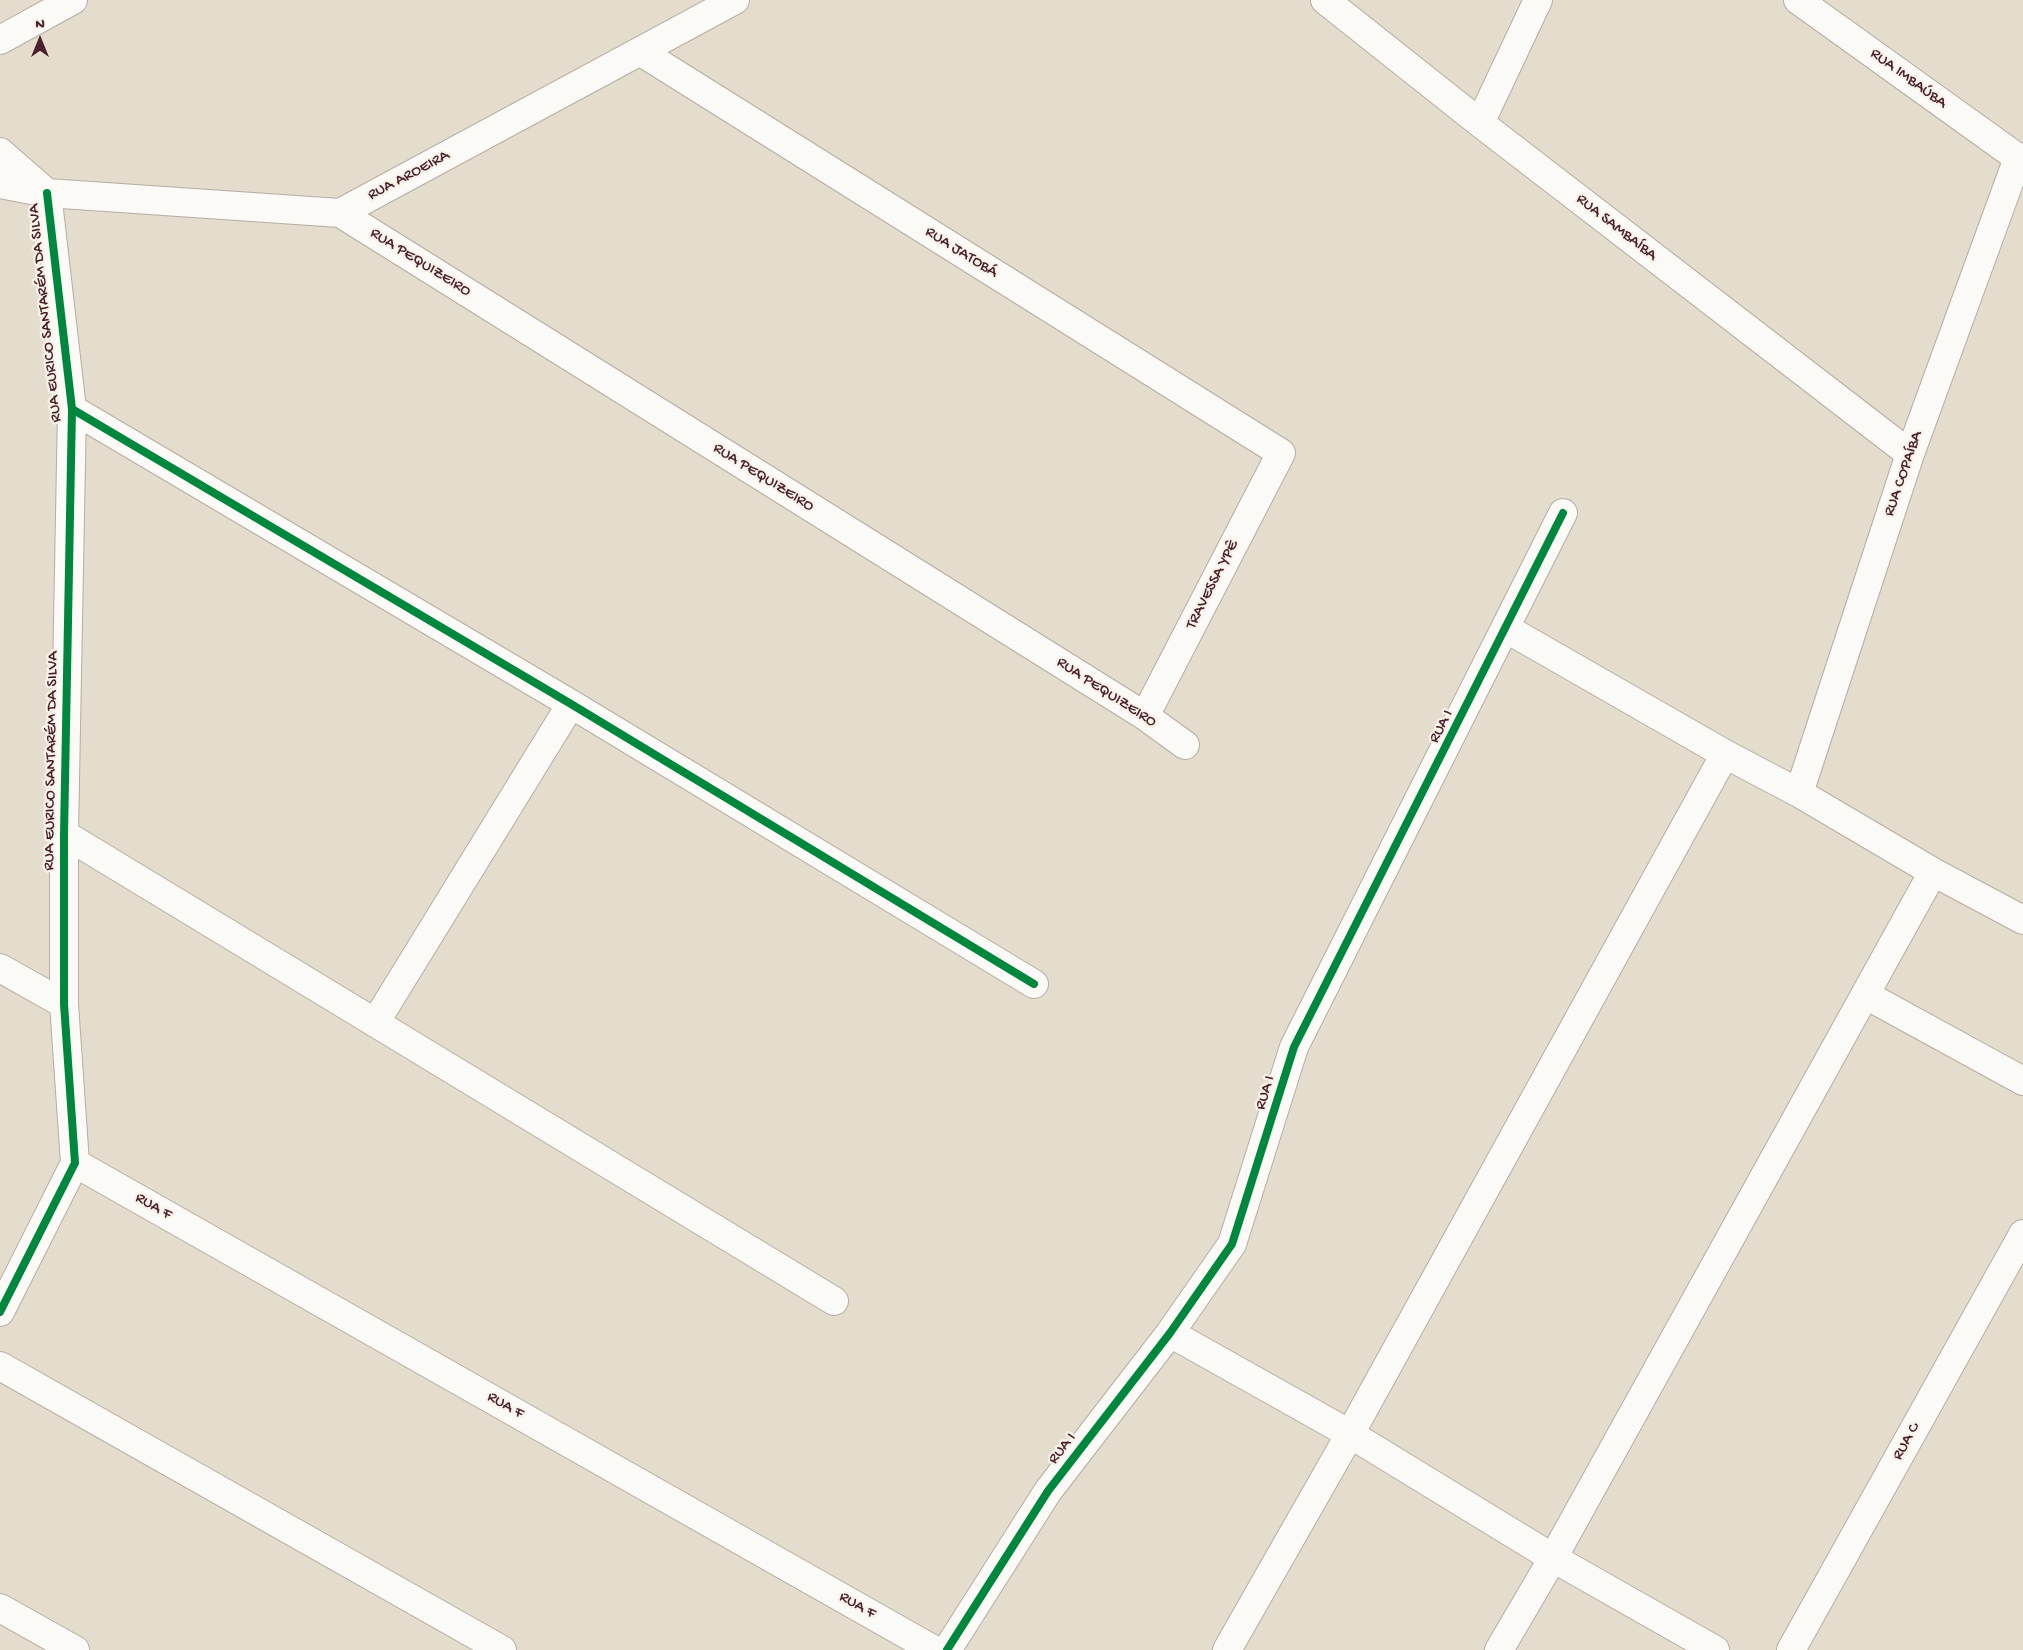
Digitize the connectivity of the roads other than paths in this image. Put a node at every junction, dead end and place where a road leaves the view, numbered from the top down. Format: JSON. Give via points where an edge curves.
{"nodes":[{"id":1,"x":73,"y":0,"type":"edge"},
{"id":2,"x":735,"y":0,"type":"edge"},
{"id":3,"x":1325,"y":0,"type":"edge"},
{"id":4,"x":1538,"y":0,"type":"edge"},
{"id":5,"x":1798,"y":0,"type":"edge"},
{"id":6,"x":0,"y":40,"type":"edge"},
{"id":7,"x":641,"y":52,"type":"junction"},
{"id":8,"x":1480,"y":123,"type":"junction"},
{"id":9,"x":0,"y":152,"type":"edge"},
{"id":10,"x":2018,"y":158,"type":"joint"},
{"id":11,"x":0,"y":184,"type":"edge"},
{"id":12,"x":47,"y":193,"type":"junction"},
{"id":13,"x":340,"y":213,"type":"junction"},
{"id":14,"x":72,"y":409,"type":"junction"},
{"id":15,"x":1281,"y":453,"type":"joint"},
{"id":16,"x":1910,"y":454,"type":"junction"},
{"id":17,"x":1564,"y":513,"type":"dead end"},
{"id":18,"x":1507,"y":629,"type":"junction"},
{"id":19,"x":571,"y":704,"type":"junction"},
{"id":20,"x":1145,"y":716,"type":"junction"},
{"id":21,"x":1185,"y":745,"type":"dead end"},
{"id":22,"x":1725,"y":754,"type":"junction"},
{"id":23,"x":1799,"y":793,"type":"junction"},
{"id":24,"x":64,"y":834,"type":"junction"},
{"id":25,"x":1933,"y":872,"type":"junction"},
{"id":26,"x":2023,"y":920,"type":"edge"},
{"id":27,"x":0,"y":968,"type":"edge"},
{"id":28,"x":1034,"y":984,"type":"dead end"},
{"id":29,"x":1866,"y":995,"type":"junction"},
{"id":30,"x":64,"y":1004,"type":"junction"},
{"id":31,"x":375,"y":1023,"type":"junction"},
{"id":32,"x":2023,"y":1082,"type":"edge"},
{"id":33,"x":76,"y":1163,"type":"junction"},
{"id":34,"x":2023,"y":1234,"type":"edge"},
{"id":35,"x":834,"y":1301,"type":"dead end"},
{"id":36,"x":0,"y":1312,"type":"edge"},
{"id":37,"x":1170,"y":1333,"type":"junction"},
{"id":38,"x":0,"y":1366,"type":"edge"},
{"id":39,"x":1350,"y":1434,"type":"junction"},
{"id":40,"x":1553,"y":1558,"type":"junction"},
{"id":41,"x":0,"y":1608,"type":"edge"},
{"id":42,"x":75,"y":1650,"type":"edge"},
{"id":43,"x":502,"y":1650,"type":"edge"},
{"id":44,"x":934,"y":1650,"type":"edge"},
{"id":45,"x":948,"y":1650,"type":"edge"},
{"id":46,"x":1227,"y":1650,"type":"edge"},
{"id":47,"x":1499,"y":1650,"type":"edge"},
{"id":48,"x":1715,"y":1650,"type":"edge"},
{"id":49,"x":1791,"y":1650,"type":"edge"}],
"edges":[{"from":1,"to":6,"type":"street"},
{"from":2,"to":7,"type":"street","name":"RUA AROEIRA"},
{"from":3,"to":8,"type":"street","name":"RUA SAMBAÍBA"},
{"from":4,"to":8,"type":"street"},
{"from":5,"to":10,"type":"street","name":"RUA IMBAÚBA"},
{"from":7,"to":13,"type":"street","name":"RUA AROEIRA"},
{"from":7,"to":15,"type":"street","name":"RUA JATOBÁ"},
{"from":8,"to":16,"type":"street","name":"RUA SAMBAÍBA"},
{"from":9,"to":12,"type":"street"},
{"from":10,"to":16,"type":"street","name":"RUA COPAÍBA"},
{"from":11,"to":12,"type":"street"},
{"from":12,"to":13,"type":"street"},
{"from":12,"to":14,"type":"street","name":"RUA EURICO SANTARÉM DA SILVA"},
{"from":13,"to":20,"type":"street","name":"RUA PEQUIZEIRO"},
{"from":14,"to":19,"type":"street"},
{"from":14,"to":24,"type":"street","name":"RUA EURICO SANTARÉM DA SILVA"},
{"from":15,"to":20,"type":"street","name":"TRAVESSA YPÊ"},
{"from":16,"to":23,"type":"street","name":"RUA COPAÍBA"},
{"from":17,"to":18,"type":"street","name":"RUA I"},
{"from":18,"to":22,"type":"street"},
{"from":18,"to":37,"type":"street","name":"RUA I","via":[[1294,1047],[1232,1244]]},
{"from":19,"to":28,"type":"street"},
{"from":19,"to":31,"type":"street"},
{"from":20,"to":21,"type":"street","name":"RUA PEQUIZEIRO"},
{"from":22,"to":23,"type":"street"},
{"from":22,"to":39,"type":"street"},
{"from":23,"to":25,"type":"street"},
{"from":24,"to":30,"type":"street","name":"RUA EURICO SANTARÉM DA SILVA"},
{"from":24,"to":31,"type":"street"},
{"from":25,"to":26,"type":"street"},
{"from":25,"to":29,"type":"street"},
{"from":27,"to":30,"type":"street"},
{"from":29,"to":32,"type":"street"},
{"from":29,"to":40,"type":"street"},
{"from":30,"to":33,"type":"street","name":"RUA EURICO SANTARÉM DA SILVA"},
{"from":31,"to":35,"type":"street"},
{"from":33,"to":36,"type":"street"},
{"from":33,"to":44,"type":"street","name":"RUA F"},
{"from":34,"to":49,"type":"street","name":"RUA C"},
{"from":37,"to":39,"type":"street"},
{"from":37,"to":45,"type":"street","name":"RUA I","via":[[1048,1491]]},
{"from":38,"to":43,"type":"street"},
{"from":39,"to":40,"type":"street"},
{"from":39,"to":46,"type":"street"},
{"from":40,"to":47,"type":"street"},
{"from":40,"to":48,"type":"street"},
{"from":41,"to":42,"type":"street"}]}
